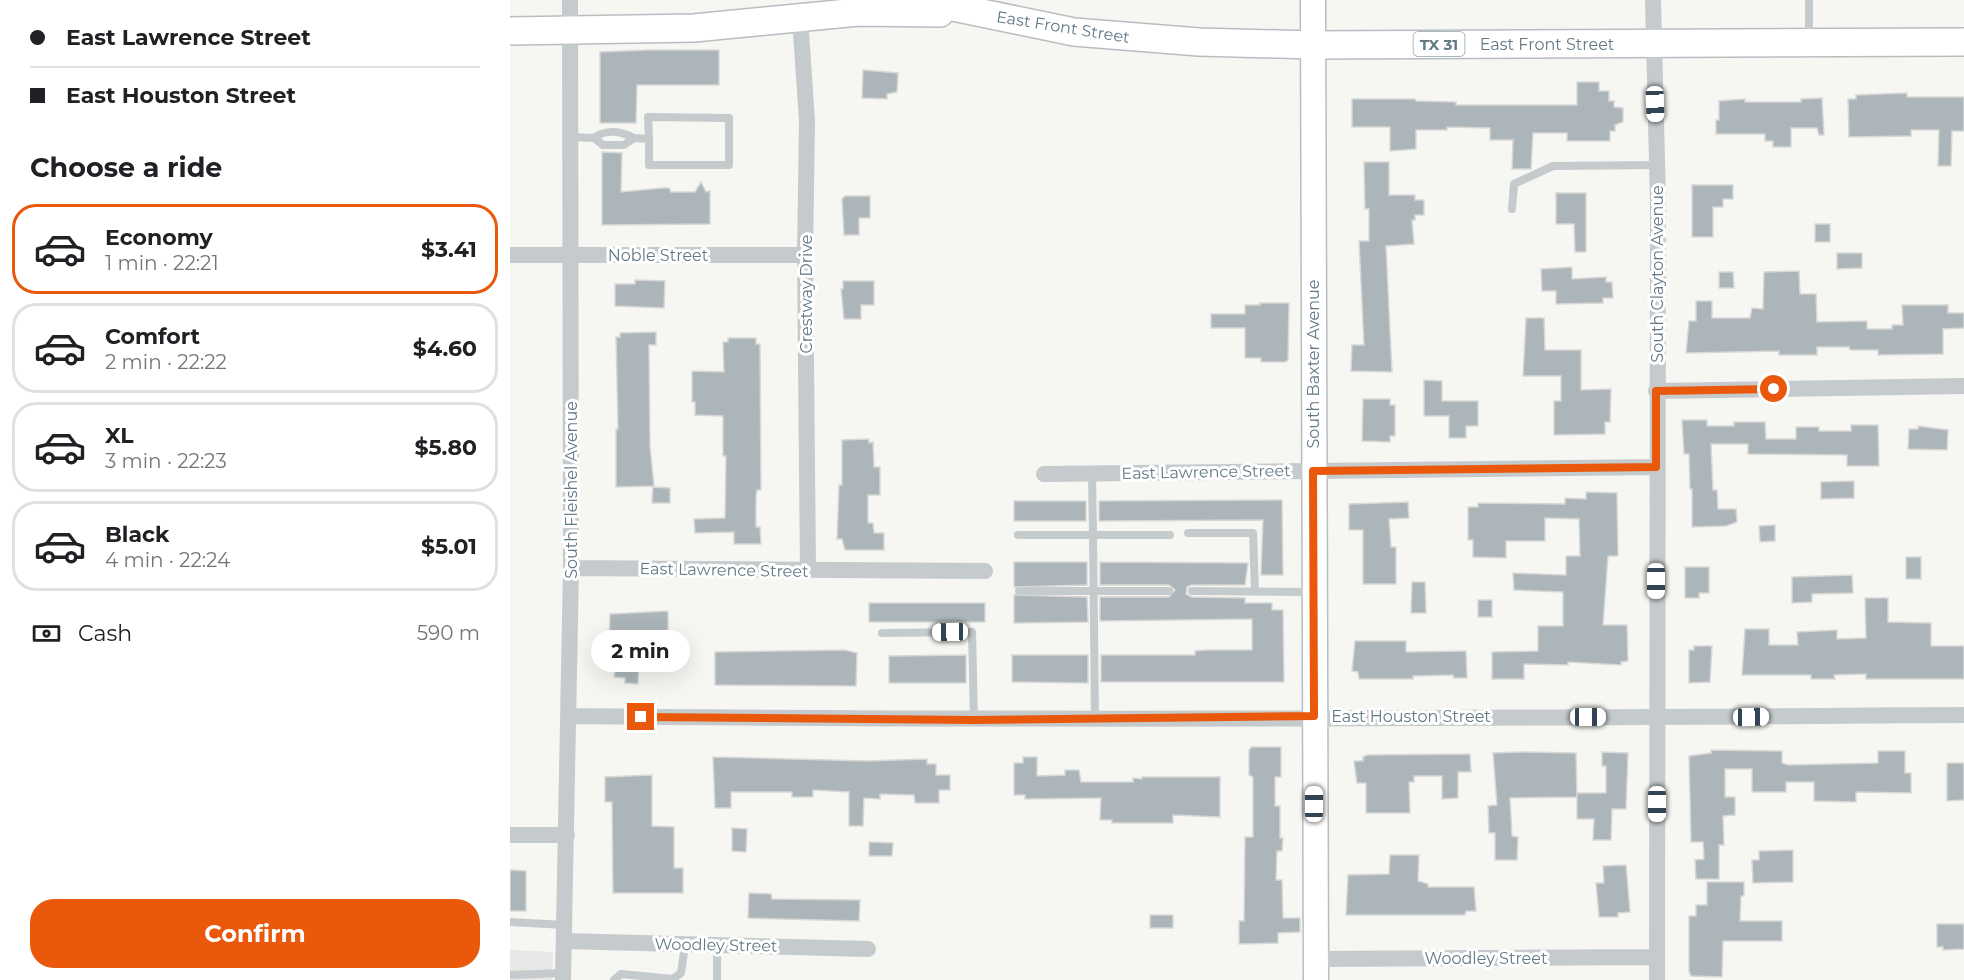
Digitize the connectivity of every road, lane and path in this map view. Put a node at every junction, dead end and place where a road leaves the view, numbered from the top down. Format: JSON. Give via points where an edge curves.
{"nodes":[{"id":1,"x":919,"y":0,"type":"edge"},
{"id":2,"x":1313,"y":0,"type":"edge"},
{"id":3,"x":1653,"y":0,"type":"edge"},
{"id":4,"x":1809,"y":0,"type":"edge"},
{"id":5,"x":952,"y":4,"type":"edge"},
{"id":6,"x":570,"y":12,"type":"edge"},
{"id":7,"x":988,"y":15,"type":"junction"},
{"id":8,"x":800,"y":18,"type":"junction"},
{"id":9,"x":510,"y":31,"type":"edge"},
{"id":10,"x":1964,"y":42,"type":"edge"},
{"id":11,"x":1653,"y":43,"type":"junction"},
{"id":12,"x":1809,"y":43,"type":"junction"},
{"id":13,"x":1314,"y":45,"type":"junction"},
{"id":14,"x":571,"y":137,"type":"junction"},
{"id":15,"x":649,"y":139,"type":"junction"},
{"id":16,"x":1657,"y":165,"type":"junction"},
{"id":17,"x":1512,"y":209,"type":"dead end"},
{"id":18,"x":510,"y":255,"type":"edge"},
{"id":19,"x":571,"y":255,"type":"junction"},
{"id":20,"x":805,"y":255,"type":"junction"},
{"id":21,"x":1964,"y":386,"type":"edge"},
{"id":22,"x":1656,"y":391,"type":"junction"},
{"id":23,"x":1656,"y":467,"type":"junction"},
{"id":24,"x":1313,"y":471,"type":"junction"},
{"id":25,"x":1044,"y":474,"type":"dead end"},
{"id":26,"x":1092,"y":474,"type":"junction"},
{"id":27,"x":1188,"y":533,"type":"dead end"},
{"id":28,"x":1018,"y":535,"type":"dead end"},
{"id":29,"x":1093,"y":535,"type":"junction"},
{"id":30,"x":1170,"y":535,"type":"dead end"},
{"id":31,"x":571,"y":568,"type":"junction"},
{"id":32,"x":808,"y":571,"type":"junction"},
{"id":33,"x":984,"y":571,"type":"dead end"},
{"id":34,"x":1019,"y":591,"type":"dead end"},
{"id":35,"x":1169,"y":591,"type":"dead end"},
{"id":36,"x":1192,"y":591,"type":"dead end"},
{"id":37,"x":1255,"y":591,"type":"junction"},
{"id":38,"x":1094,"y":592,"type":"junction"},
{"id":39,"x":1313,"y":592,"type":"junction"},
{"id":40,"x":882,"y":633,"type":"dead end"},
{"id":41,"x":1964,"y":715,"type":"edge"},
{"id":42,"x":569,"y":716,"type":"junction"},
{"id":43,"x":1314,"y":716,"type":"junction"},
{"id":44,"x":1657,"y":717,"type":"junction"},
{"id":45,"x":1095,"y":719,"type":"junction"},
{"id":46,"x":974,"y":720,"type":"junction"},
{"id":47,"x":510,"y":835,"type":"edge"},
{"id":48,"x":567,"y":835,"type":"junction"},
{"id":49,"x":510,"y":922,"type":"edge"},
{"id":50,"x":565,"y":933,"type":"junction"},
{"id":51,"x":685,"y":945,"type":"junction"},
{"id":52,"x":717,"y":945,"type":"junction"},
{"id":53,"x":868,"y":948,"type":"dead end"},
{"id":54,"x":1657,"y":957,"type":"junction"},
{"id":55,"x":1316,"y":969,"type":"edge"},
{"id":56,"x":516,"y":976,"type":"edge"},
{"id":57,"x":563,"y":976,"type":"edge"},
{"id":58,"x":614,"y":980,"type":"edge"},
{"id":59,"x":717,"y":980,"type":"edge"},
{"id":60,"x":1657,"y":980,"type":"edge"}],
"edges":[{"from":1,"to":5,"type":"main road","name":"East Front Street","number":"TX 31"},
{"from":2,"to":13,"type":"street","name":"South Baxter Avenue"},
{"from":3,"to":11,"type":"street","name":"South Clayton Avenue"},
{"from":4,"to":12,"type":"lane"},
{"from":5,"to":7,"type":"main road","name":"East Front Street","number":"TX 31"},
{"from":6,"to":8,"type":"main road","via":[[694,28]]},
{"from":6,"to":9,"type":"main road"},
{"from":6,"to":14,"type":"street","name":"South Fleishel Avenue"},
{"from":7,"to":8,"type":"main road","via":[[858,12]]},
{"from":7,"to":13,"type":"main road","name":"East Front Street","number":"TX 31","via":[[1074,32],[1141,39]]},
{"from":8,"to":20,"type":"street","name":"Crestway Drive","via":[[807,121]]},
{"from":10,"to":12,"type":"main road","name":"East Front Street","number":"TX 31"},
{"from":11,"to":12,"type":"main road","name":"East Front Street","number":"TX 31"},
{"from":11,"to":13,"type":"main road","name":"East Front Street","number":"TX 31"},
{"from":11,"to":16,"type":"street","name":"South Clayton Avenue"},
{"from":13,"to":24,"type":"street","name":"South Baxter Avenue"},
{"from":14,"to":15,"type":"lane","via":[[594,138],[603,145]]},
{"from":14,"to":19,"type":"street","name":"South Fleishel Avenue"},
{"from":15,"to":15,"type":"lane","via":[[648,117],[729,118],[729,165],[649,165]]},
{"from":16,"to":17,"type":"lane","via":[[1553,166],[1514,184]]},
{"from":16,"to":22,"type":"street","name":"South Clayton Avenue"},
{"from":18,"to":19,"type":"street","name":"Noble Street"},
{"from":19,"to":20,"type":"street","name":"Noble Street"},
{"from":19,"to":31,"type":"street","name":"South Fleishel Avenue"},
{"from":20,"to":32,"type":"street","name":"Crestway Drive"},
{"from":21,"to":22,"type":"street"},
{"from":22,"to":23,"type":"street","name":"South Clayton Avenue"},
{"from":23,"to":24,"type":"street","name":"East Lawrence Street"},
{"from":23,"to":44,"type":"street","name":"South Clayton Avenue"},
{"from":24,"to":26,"type":"street","name":"East Lawrence Street"},
{"from":24,"to":39,"type":"street","name":"South Baxter Avenue"},
{"from":25,"to":26,"type":"street","name":"East Lawrence Street"},
{"from":26,"to":29,"type":"lane"},
{"from":27,"to":37,"type":"lane","via":[[1253,533]]},
{"from":28,"to":29,"type":"lane"},
{"from":29,"to":30,"type":"lane"},
{"from":29,"to":38,"type":"lane"},
{"from":31,"to":32,"type":"street","name":"East Lawrence Street"},
{"from":31,"to":42,"type":"street","name":"South Fleishel Avenue"},
{"from":32,"to":33,"type":"street","name":"East Lawrence Street"},
{"from":34,"to":38,"type":"lane"},
{"from":35,"to":38,"type":"lane"},
{"from":36,"to":37,"type":"lane"},
{"from":37,"to":39,"type":"lane"},
{"from":38,"to":45,"type":"lane"},
{"from":39,"to":43,"type":"street","name":"South Baxter Avenue"},
{"from":40,"to":46,"type":"lane","via":[[972,632]]},
{"from":41,"to":44,"type":"street","name":"East Houston Street"},
{"from":42,"to":46,"type":"street","name":"East Houston Street"},
{"from":42,"to":48,"type":"street","name":"South Fleishel Avenue"},
{"from":43,"to":44,"type":"street","name":"East Houston Street"},
{"from":43,"to":45,"type":"street","name":"East Houston Street"},
{"from":43,"to":55,"type":"street","name":"South Baxter Avenue"},
{"from":44,"to":54,"type":"street","name":"South Clayton Avenue"},
{"from":45,"to":46,"type":"street","name":"East Houston Street"},
{"from":47,"to":48,"type":"street"},
{"from":48,"to":50,"type":"street","name":"South Fleishel Avenue"},
{"from":49,"to":50,"type":"lane"},
{"from":50,"to":51,"type":"street","name":"Woodley Street"},
{"from":50,"to":57,"type":"street","name":"South Fleishel Avenue"},
{"from":51,"to":52,"type":"street","name":"Woodley Street"},
{"from":51,"to":58,"type":"lane","via":[[681,973],[673,979],[621,974]]},
{"from":52,"to":53,"type":"street","name":"Woodley Street"},
{"from":52,"to":59,"type":"lane"},
{"from":54,"to":55,"type":"street","name":"Woodley Street"},
{"from":54,"to":60,"type":"street","name":"South Clayton Avenue"},
{"from":56,"to":57,"type":"lane"}]}
